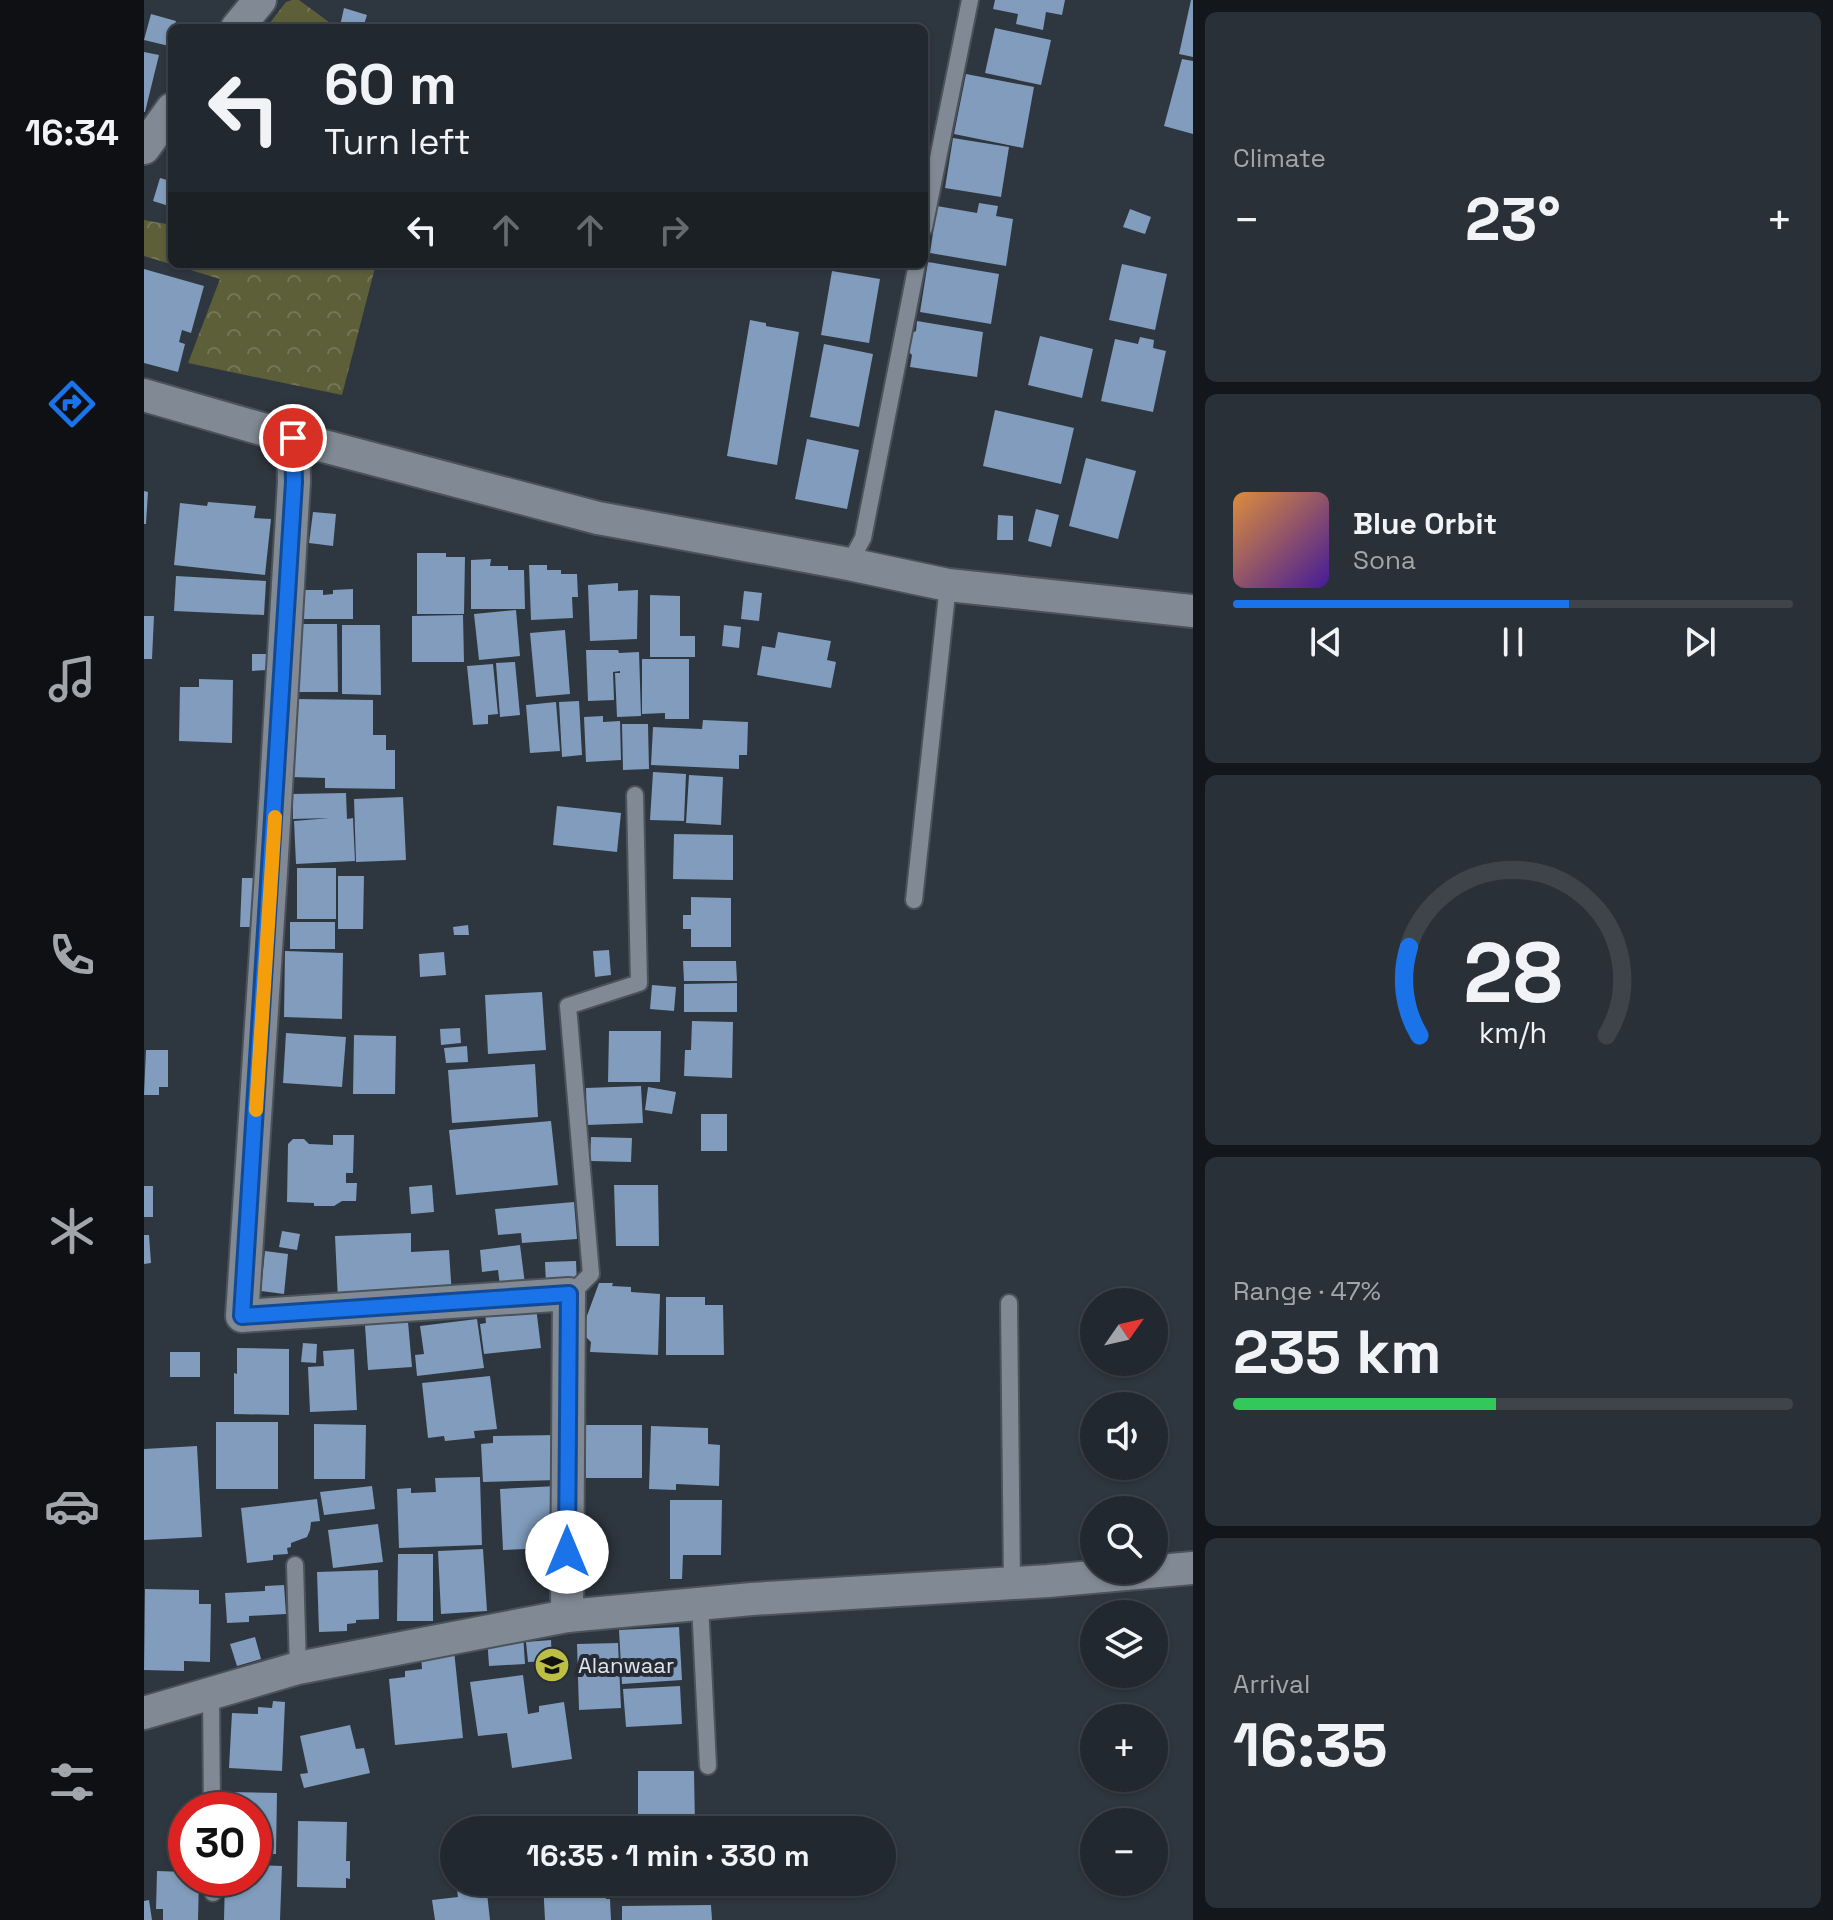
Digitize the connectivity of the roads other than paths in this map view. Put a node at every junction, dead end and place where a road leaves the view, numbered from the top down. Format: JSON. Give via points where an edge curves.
{"nodes":[{"id":1,"x":260,"y":0,"type":"edge"},
{"id":2,"x":970,"y":0,"type":"edge"},
{"id":3,"x":240,"y":24,"type":"edge"},
{"id":4,"x":168,"y":115,"type":"edge"},
{"id":5,"x":144,"y":148,"type":"edge"},
{"id":6,"x":928,"y":208,"type":"edge"},
{"id":7,"x":916,"y":268,"type":"edge"},
{"id":8,"x":144,"y":395,"type":"edge"},
{"id":9,"x":293,"y":438,"type":"junction"},
{"id":10,"x":849,"y":564,"type":"junction"},
{"id":11,"x":948,"y":585,"type":"junction"},
{"id":12,"x":1193,"y":611,"type":"edge"},
{"id":13,"x":635,"y":795,"type":"dead end"},
{"id":14,"x":914,"y":900,"type":"dead end"},
{"id":15,"x":569,"y":1296,"type":"junction"},
{"id":16,"x":1009,"y":1303,"type":"dead end"},
{"id":17,"x":295,"y":1565,"type":"dead end"},
{"id":18,"x":1193,"y":1568,"type":"edge"},
{"id":19,"x":1012,"y":1583,"type":"junction"},
{"id":20,"x":700,"y":1604,"type":"junction"},
{"id":21,"x":567,"y":1616,"type":"junction"},
{"id":22,"x":298,"y":1668,"type":"junction"},
{"id":23,"x":211,"y":1694,"type":"junction"},
{"id":24,"x":144,"y":1713,"type":"edge"},
{"id":25,"x":708,"y":1766,"type":"dead end"},
{"id":26,"x":212,"y":1792,"type":"edge"}],
"edges":[{"from":1,"to":3,"type":"street"},
{"from":2,"to":6,"type":"lane"},
{"from":4,"to":5,"type":"street"},
{"from":7,"to":10,"type":"lane","via":[[863,538]]},
{"from":8,"to":9,"type":"street"},
{"from":9,"to":10,"type":"street","via":[[598,518]]},
{"from":9,"to":15,"type":"street","via":[[293,513],[242,1316]]},
{"from":10,"to":11,"type":"street"},
{"from":11,"to":12,"type":"street"},
{"from":11,"to":14,"type":"lane"},
{"from":13,"to":15,"type":"lane","via":[[639,983],[568,1006],[591,1274]]},
{"from":15,"to":21,"type":"street"},
{"from":16,"to":19,"type":"lane"},
{"from":17,"to":22,"type":"lane"},
{"from":18,"to":19,"type":"street"},
{"from":19,"to":20,"type":"street"},
{"from":20,"to":21,"type":"street"},
{"from":20,"to":25,"type":"lane"},
{"from":21,"to":22,"type":"street"},
{"from":22,"to":23,"type":"street"},
{"from":23,"to":24,"type":"street"},
{"from":23,"to":26,"type":"lane"}]}
